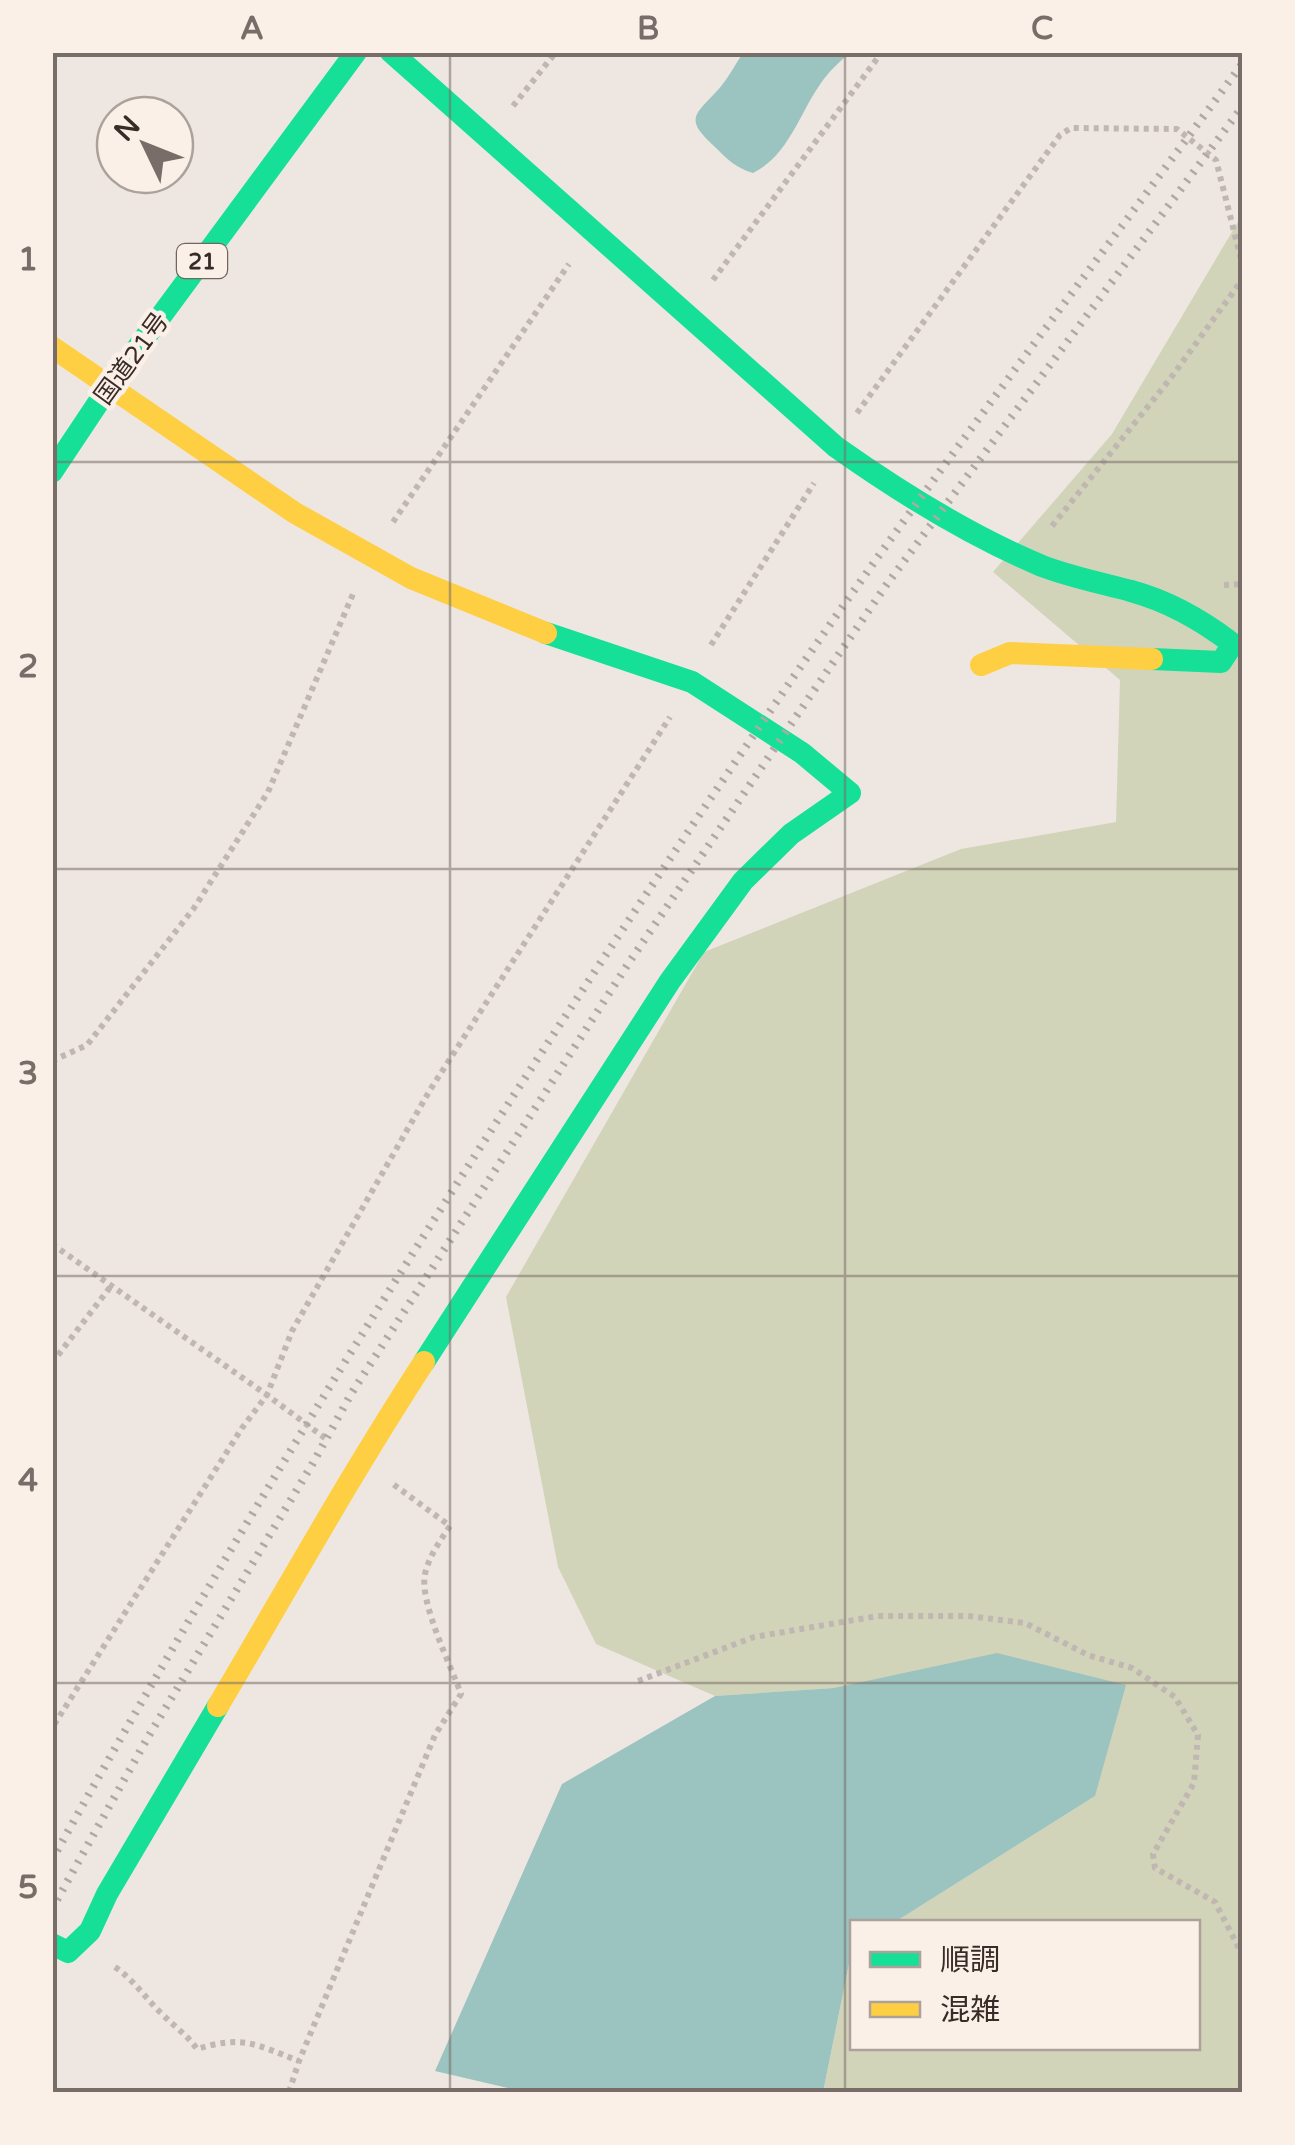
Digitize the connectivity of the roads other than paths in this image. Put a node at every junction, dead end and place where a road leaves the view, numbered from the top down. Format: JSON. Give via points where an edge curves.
{"nodes":[{"id":1,"x":356,"y":52,"type":"edge"},
{"id":2,"x":391,"y":52,"type":"edge"},
{"id":3,"x":52,"y":347,"type":"edge"},
{"id":4,"x":110,"y":384,"type":"junction"},
{"id":5,"x":52,"y":472,"type":"edge"},
{"id":6,"x":980,"y":665,"type":"dead end"},
{"id":7,"x":60,"y":1948,"type":"edge"}],
"edges":[{"from":1,"to":4,"type":"main road","name":"国道21号","number":"21"},
{"from":2,"to":6,"type":"main road","via":[[836,447],[961,530],[1068,576],[1148,596],[1233,644],[1221,662],[1010,653]]},
{"from":3,"to":4,"type":"main road"},
{"from":4,"to":5,"type":"main road","name":"国道21号","number":"21"},
{"from":4,"to":7,"type":"main road","via":[[295,513],[411,578],[563,640],[692,682],[850,793],[791,834],[743,881],[670,981],[360,1460],[90,1931]]}]}
